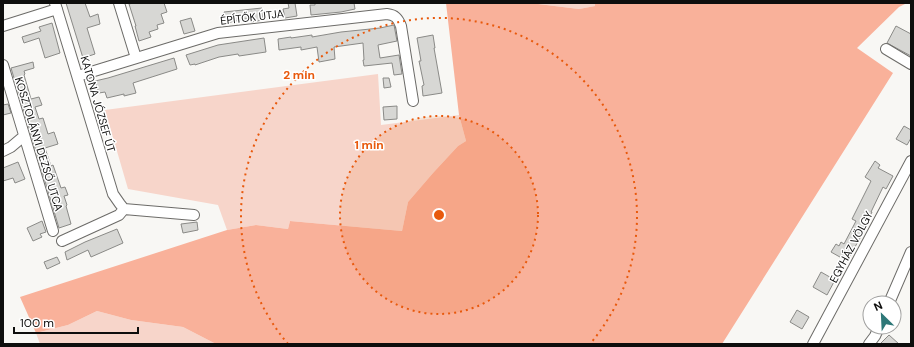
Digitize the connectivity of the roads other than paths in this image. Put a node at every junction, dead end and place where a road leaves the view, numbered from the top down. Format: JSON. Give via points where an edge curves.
{"nodes":[{"id":1,"x":119,"y":3,"type":"edge"},
{"id":2,"x":56,"y":6,"type":"edge"},
{"id":3,"x":3,"y":26,"type":"edge"},
{"id":4,"x":886,"y":49,"type":"dead end"},
{"id":5,"x":136,"y":58,"type":"junction"},
{"id":6,"x":911,"y":64,"type":"edge"},
{"id":7,"x":3,"y":65,"type":"edge"},
{"id":8,"x":78,"y":76,"type":"junction"},
{"id":9,"x":413,"y":101,"type":"dead end"},
{"id":10,"x":24,"y":136,"type":"junction"},
{"id":11,"x":3,"y":151,"type":"edge"},
{"id":12,"x":911,"y":161,"type":"edge"},
{"id":13,"x":124,"y":209,"type":"junction"},
{"id":14,"x":194,"y":215,"type":"dead end"},
{"id":15,"x":53,"y":231,"type":"dead end"},
{"id":16,"x":62,"y":241,"type":"dead end"},
{"id":17,"x":911,"y":252,"type":"edge"},
{"id":18,"x":892,"y":295,"type":"edge"},
{"id":19,"x":875,"y":335,"type":"edge"},
{"id":20,"x":813,"y":344,"type":"edge"},
{"id":21,"x":869,"y":344,"type":"edge"}],
"edges":[{"from":1,"to":5,"type":"street"},
{"from":2,"to":3,"type":"street"},
{"from":2,"to":8,"type":"street","name":"KATONA JÓZSEF ÚT"},
{"from":4,"to":6,"type":"street"},
{"from":5,"to":8,"type":"street","name":"ÉPÍTŐK ÚTJA"},
{"from":5,"to":9,"type":"street","name":"ÉPÍTŐK ÚTJA","via":[[218,33],[392,14],[401,26]]},
{"from":7,"to":10,"type":"street","name":"KOSZTOLÁNYI DEZSŐ UTCA"},
{"from":8,"to":13,"type":"street","name":"KATONA JÓZSEF ÚT","via":[[113,194]]},
{"from":10,"to":11,"type":"street"},
{"from":10,"to":15,"type":"street","name":"KOSZTOLÁNYI DEZSŐ UTCA"},
{"from":12,"to":20,"type":"street","name":"EGYHÁZ VÖLGY"},
{"from":13,"to":14,"type":"street"},
{"from":13,"to":16,"type":"street","via":[[119,215]]},
{"from":17,"to":18,"type":"street"},
{"from":19,"to":21,"type":"street"}]}
